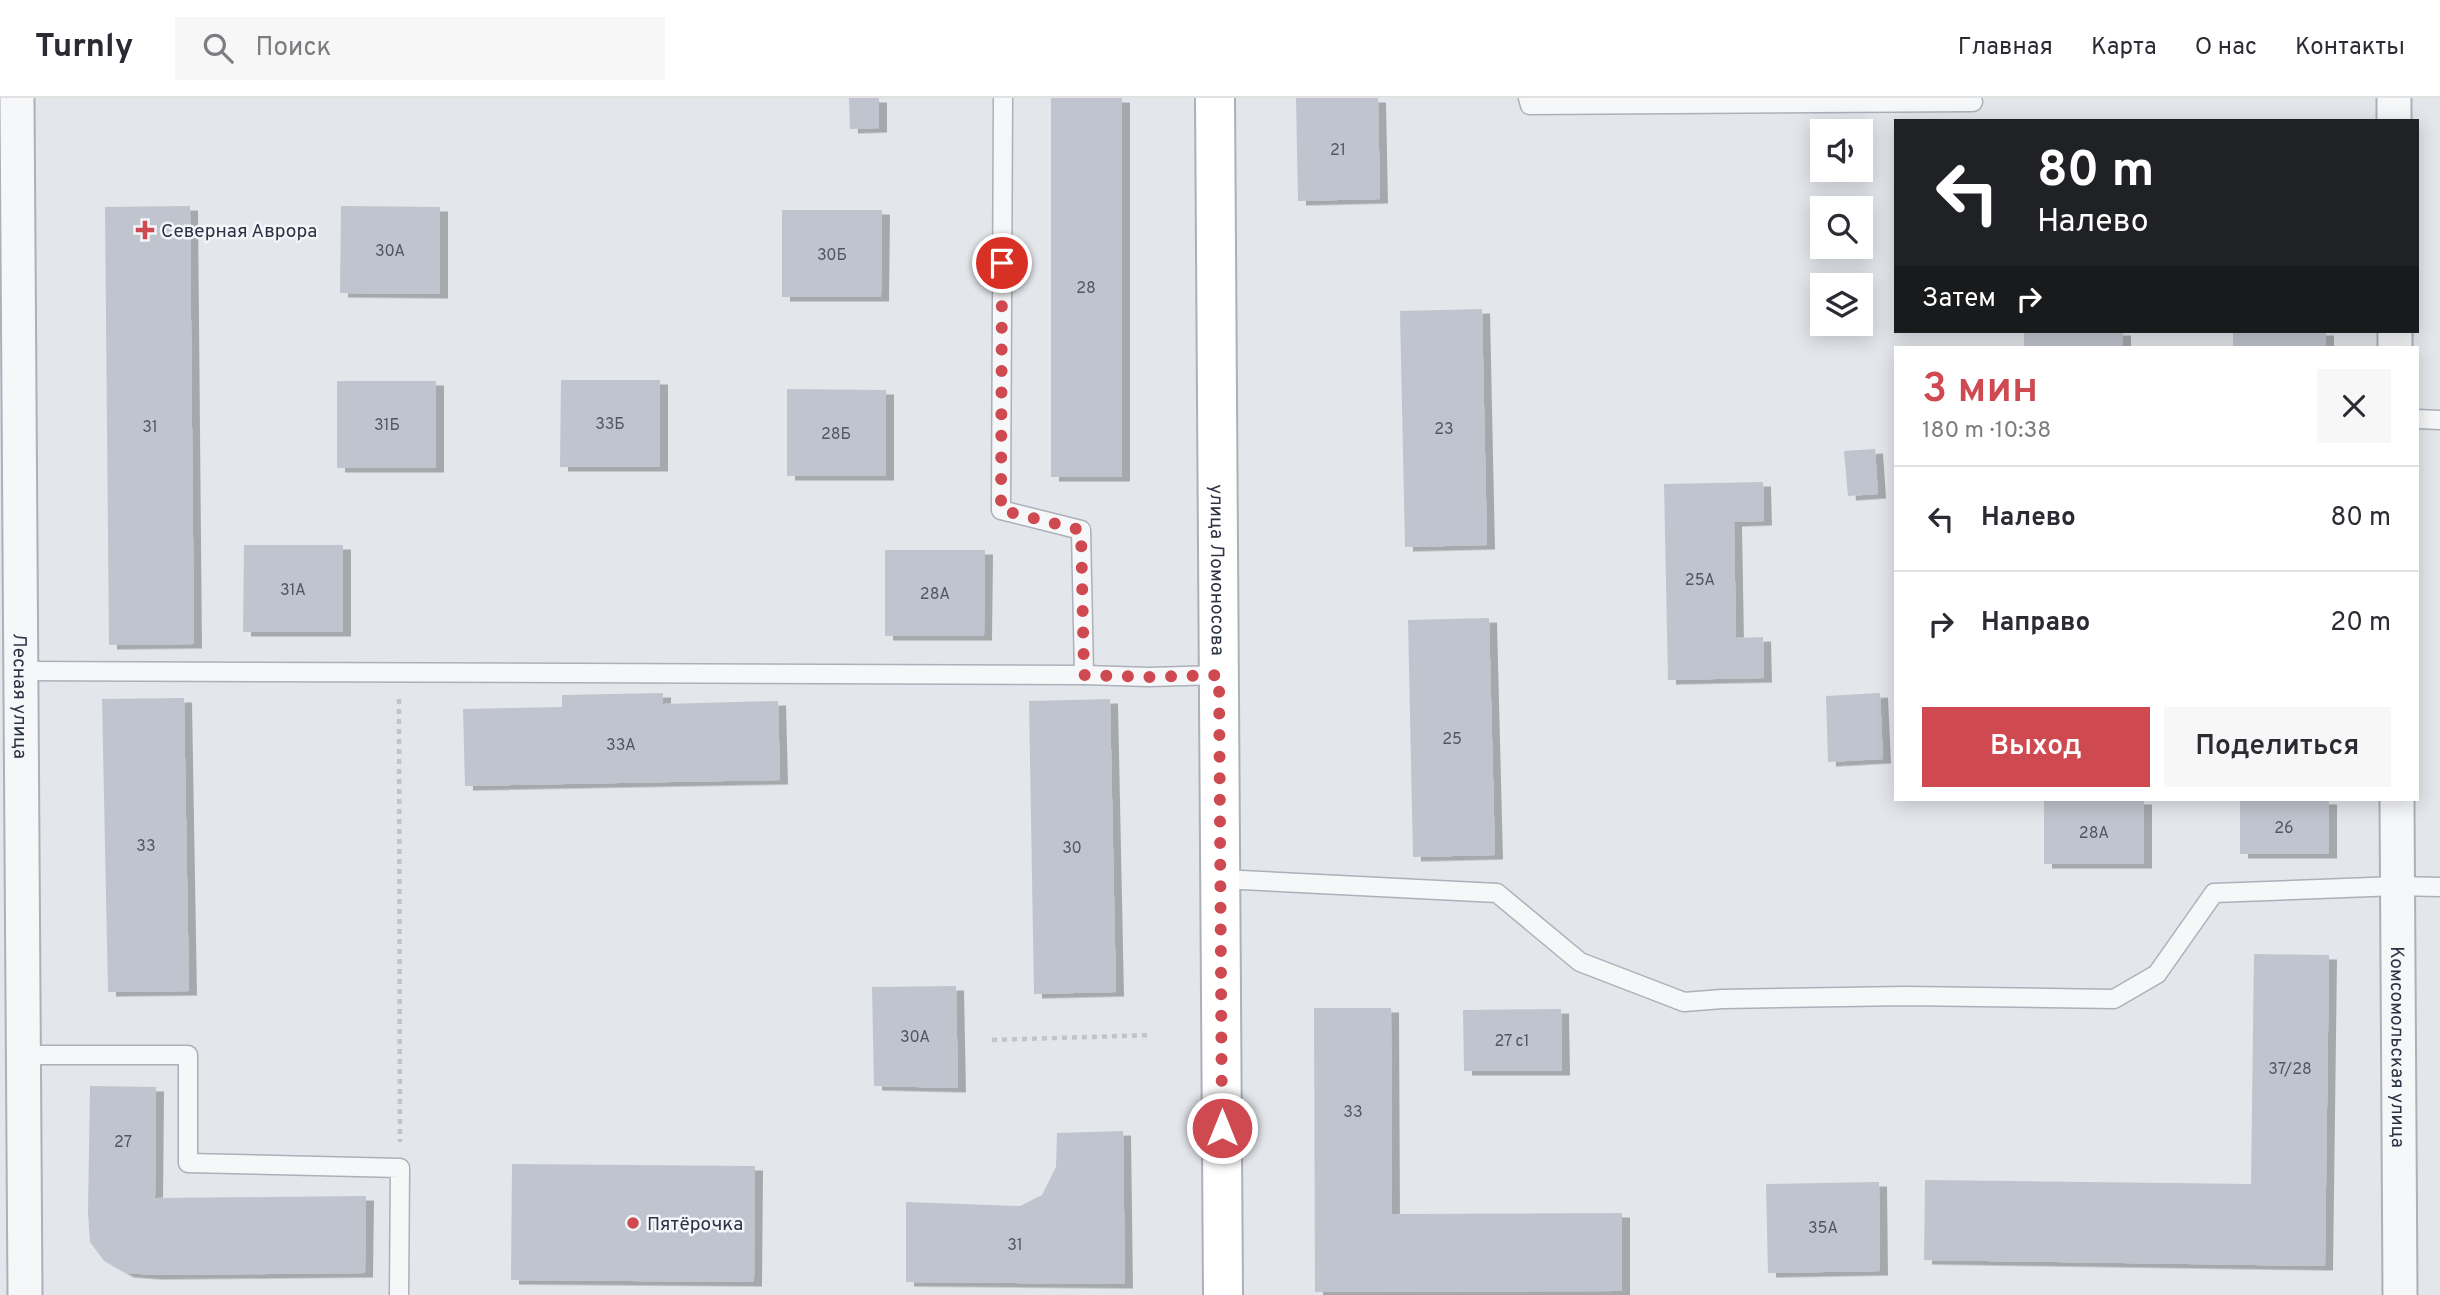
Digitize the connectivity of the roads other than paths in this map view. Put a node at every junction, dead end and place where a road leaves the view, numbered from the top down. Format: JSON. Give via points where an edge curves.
{"nodes":[{"id":1,"x":17,"y":98,"type":"edge"},
{"id":2,"x":1003,"y":98,"type":"edge"},
{"id":3,"x":1215,"y":98,"type":"edge"},
{"id":4,"x":1528,"y":98,"type":"edge"},
{"id":5,"x":2394,"y":98,"type":"edge"},
{"id":6,"x":1973,"y":102,"type":"dead end"},
{"id":7,"x":2394,"y":119,"type":"edge"},
{"id":8,"x":2419,"y":419,"type":"edge"},
{"id":9,"x":2440,"y":420,"type":"edge"},
{"id":10,"x":10,"y":603,"type":"edge"},
{"id":11,"x":21,"y":671,"type":"junction"},
{"id":12,"x":1084,"y":675,"type":"junction"},
{"id":13,"x":1219,"y":675,"type":"junction"},
{"id":14,"x":2397,"y":801,"type":"edge"},
{"id":15,"x":1221,"y":878,"type":"junction"},
{"id":16,"x":2397,"y":886,"type":"junction"},
{"id":17,"x":2440,"y":887,"type":"edge"},
{"id":18,"x":11,"y":1001,"type":"edge"},
{"id":19,"x":23,"y":1055,"type":"junction"},
{"id":20,"x":25,"y":1295,"type":"edge"},
{"id":21,"x":399,"y":1295,"type":"edge"},
{"id":22,"x":1223,"y":1295,"type":"edge"},
{"id":23,"x":2400,"y":1295,"type":"edge"}],
"edges":[{"from":1,"to":10,"type":"street","name":"Лесная улица"},
{"from":2,"to":12,"type":"lane","via":[[1001,510],[1081,530]]},
{"from":3,"to":13,"type":"street","name":"улица Ломоносова"},
{"from":4,"to":6,"type":"lane","via":[[1530,105]]},
{"from":5,"to":7,"type":"street"},
{"from":8,"to":9,"type":"lane"},
{"from":10,"to":11,"type":"street","name":"Лесная улица"},
{"from":11,"to":12,"type":"lane"},
{"from":11,"to":18,"type":"street","name":"Лесная улица"},
{"from":12,"to":13,"type":"lane"},
{"from":13,"to":15,"type":"street","name":"улица Ломоносова"},
{"from":14,"to":16,"type":"street","name":"Комсомольская улица"},
{"from":15,"to":16,"type":"lane","via":[[1497,893],[1580,962],[1684,1002],[1906,996],[2113,999],[2157,974],[2214,892]]},
{"from":15,"to":22,"type":"street","name":"улица Ломоносова"},
{"from":16,"to":17,"type":"lane"},
{"from":16,"to":23,"type":"street","name":"Комсомольская улица"},
{"from":18,"to":19,"type":"street","name":"Лесная улица"},
{"from":19,"to":20,"type":"street","name":"Лесная улица"},
{"from":19,"to":21,"type":"lane","via":[[188,1055],[188,1163],[400,1168]]}]}
